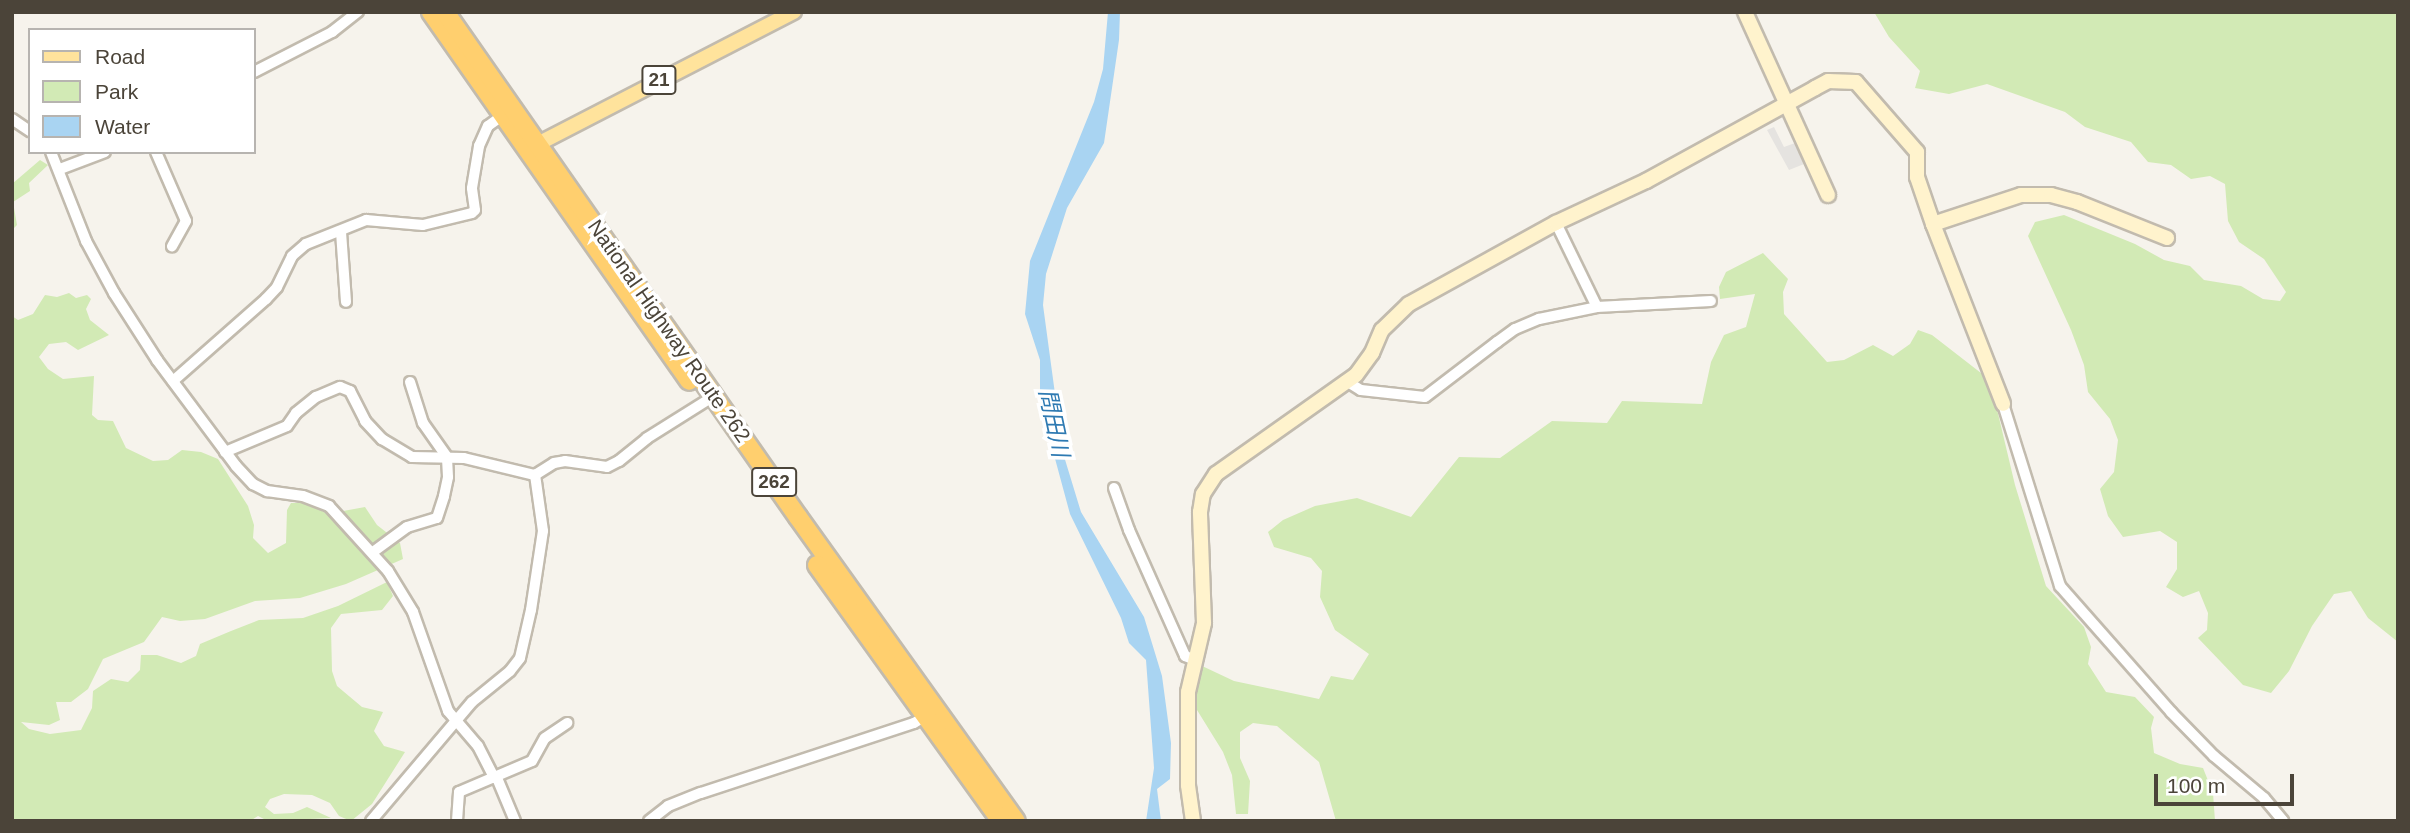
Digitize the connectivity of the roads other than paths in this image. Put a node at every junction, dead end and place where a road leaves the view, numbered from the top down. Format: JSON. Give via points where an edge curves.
{"nodes":[{"id":1,"x":358,"y":12,"type":"edge"},
{"id":2,"x":430,"y":12,"type":"edge"},
{"id":3,"x":445,"y":12,"type":"edge"},
{"id":4,"x":793,"y":12,"type":"edge"},
{"id":5,"x":1745,"y":12,"type":"edge"},
{"id":6,"x":256,"y":71,"type":"edge"},
{"id":7,"x":1786,"y":105,"type":"junction"},
{"id":8,"x":503,"y":115,"type":"junction"},
{"id":9,"x":12,"y":119,"type":"edge"},
{"id":10,"x":28,"y":130,"type":"edge"},
{"id":11,"x":532,"y":146,"type":"junction"},
{"id":12,"x":52,"y":154,"type":"edge"},
{"id":13,"x":100,"y":154,"type":"edge"},
{"id":14,"x":157,"y":154,"type":"edge"},
{"id":15,"x":60,"y":169,"type":"junction"},
{"id":16,"x":1828,"y":195,"type":"dead end"},
{"id":17,"x":1556,"y":222,"type":"junction"},
{"id":18,"x":1933,"y":224,"type":"junction"},
{"id":19,"x":341,"y":232,"type":"junction"},
{"id":20,"x":2167,"y":238,"type":"dead end"},
{"id":21,"x":173,"y":246,"type":"dead end"},
{"id":22,"x":1711,"y":300,"type":"dead end"},
{"id":23,"x":346,"y":302,"type":"dead end"},
{"id":24,"x":1597,"y":307,"type":"junction"},
{"id":25,"x":173,"y":381,"type":"junction"},
{"id":26,"x":410,"y":382,"type":"dead end"},
{"id":27,"x":1348,"y":382,"type":"junction"},
{"id":28,"x":709,"y":399,"type":"junction"},
{"id":29,"x":2003,"y":404,"type":"joint"},
{"id":30,"x":225,"y":452,"type":"junction"},
{"id":31,"x":447,"y":457,"type":"junction"},
{"id":32,"x":535,"y":475,"type":"junction"},
{"id":33,"x":1114,"y":488,"type":"dead end"},
{"id":34,"x":373,"y":552,"type":"junction"},
{"id":35,"x":1194,"y":659,"type":"junction"},
{"id":36,"x":930,"y":713,"type":"junction"},
{"id":37,"x":456,"y":720,"type":"junction"},
{"id":38,"x":568,"y":723,"type":"dead end"},
{"id":39,"x":495,"y":778,"type":"junction"},
{"id":40,"x":1012,"y":820,"type":"edge"},
{"id":41,"x":371,"y":821,"type":"edge"},
{"id":42,"x":457,"y":821,"type":"edge"},
{"id":43,"x":515,"y":821,"type":"edge"},
{"id":44,"x":649,"y":821,"type":"edge"},
{"id":45,"x":1193,"y":821,"type":"edge"},
{"id":46,"x":2283,"y":821,"type":"edge"}],
"edges":[{"from":1,"to":6,"type":"street","via":[[323,37]]},
{"from":2,"to":8,"type":"highway","name":"National Highway Route 262","number":"262"},
{"from":3,"to":11,"type":"highway","name":"National Highway Route 262","number":"262"},
{"from":4,"to":11,"type":"main road","number":"21"},
{"from":5,"to":7,"type":"street"},
{"from":7,"to":16,"type":"street"},
{"from":7,"to":17,"type":"street","via":[[1646,181]]},
{"from":7,"to":18,"type":"street","via":[[1828,81],[1856,82],[1917,152],[1917,177]]},
{"from":8,"to":11,"type":"highway","name":"National Highway Route 262","number":"262"},
{"from":8,"to":19,"type":"street","via":[[488,126],[479,146],[472,213],[424,225],[366,220]]},
{"from":9,"to":10,"type":"street"},
{"from":11,"to":28,"type":"highway","name":"National Highway Route 262","number":"262"},
{"from":12,"to":15,"type":"street"},
{"from":13,"to":15,"type":"street"},
{"from":14,"to":21,"type":"street","via":[[186,221]]},
{"from":15,"to":25,"type":"street","via":[[92,254]]},
{"from":17,"to":24,"type":"street"},
{"from":17,"to":27,"type":"street","via":[[1393,316],[1364,367]]},
{"from":18,"to":20,"type":"street","via":[[2021,195],[2051,195]]},
{"from":18,"to":29,"type":"street"},
{"from":19,"to":23,"type":"street"},
{"from":19,"to":25,"type":"street","via":[[306,244],[292,256],[266,299]]},
{"from":22,"to":24,"type":"street"},
{"from":24,"to":27,"type":"street","via":[[1515,329],[1425,397],[1361,390]]},
{"from":25,"to":30,"type":"street"},
{"from":26,"to":31,"type":"street","via":[[423,423]]},
{"from":27,"to":35,"type":"street","via":[[1227,464],[1209,482],[1200,512],[1204,623]]},
{"from":28,"to":32,"type":"street","via":[[607,467],[565,461]]},
{"from":28,"to":36,"type":"highway","name":"National Highway Route 262","number":"262"},
{"from":29,"to":46,"type":"street","via":[[2060,586],[2171,712]]},
{"from":30,"to":31,"type":"street","via":[[287,426],[316,397],[340,387],[350,391],[365,421],[382,439],[412,457]]},
{"from":30,"to":34,"type":"street","via":[[253,484],[329,506]]},
{"from":31,"to":32,"type":"street"},
{"from":31,"to":34,"type":"street","via":[[448,477],[437,518],[407,527]]},
{"from":32,"to":37,"type":"street","via":[[542,531],[520,658]]},
{"from":33,"to":35,"type":"street","via":[[1185,656]]},
{"from":34,"to":37,"type":"street","via":[[405,595],[448,711]]},
{"from":35,"to":45,"type":"street","via":[[1188,692],[1188,785]]},
{"from":36,"to":40,"type":"highway","name":"National Highway Route 262","number":"262"},
{"from":36,"to":44,"type":"street","via":[[914,723],[701,793],[668,806]]},
{"from":37,"to":39,"type":"street","via":[[478,746]]},
{"from":37,"to":41,"type":"street"},
{"from":38,"to":39,"type":"street","via":[[545,738],[532,761]]},
{"from":39,"to":42,"type":"street","via":[[459,792]]},
{"from":39,"to":43,"type":"street"}]}
